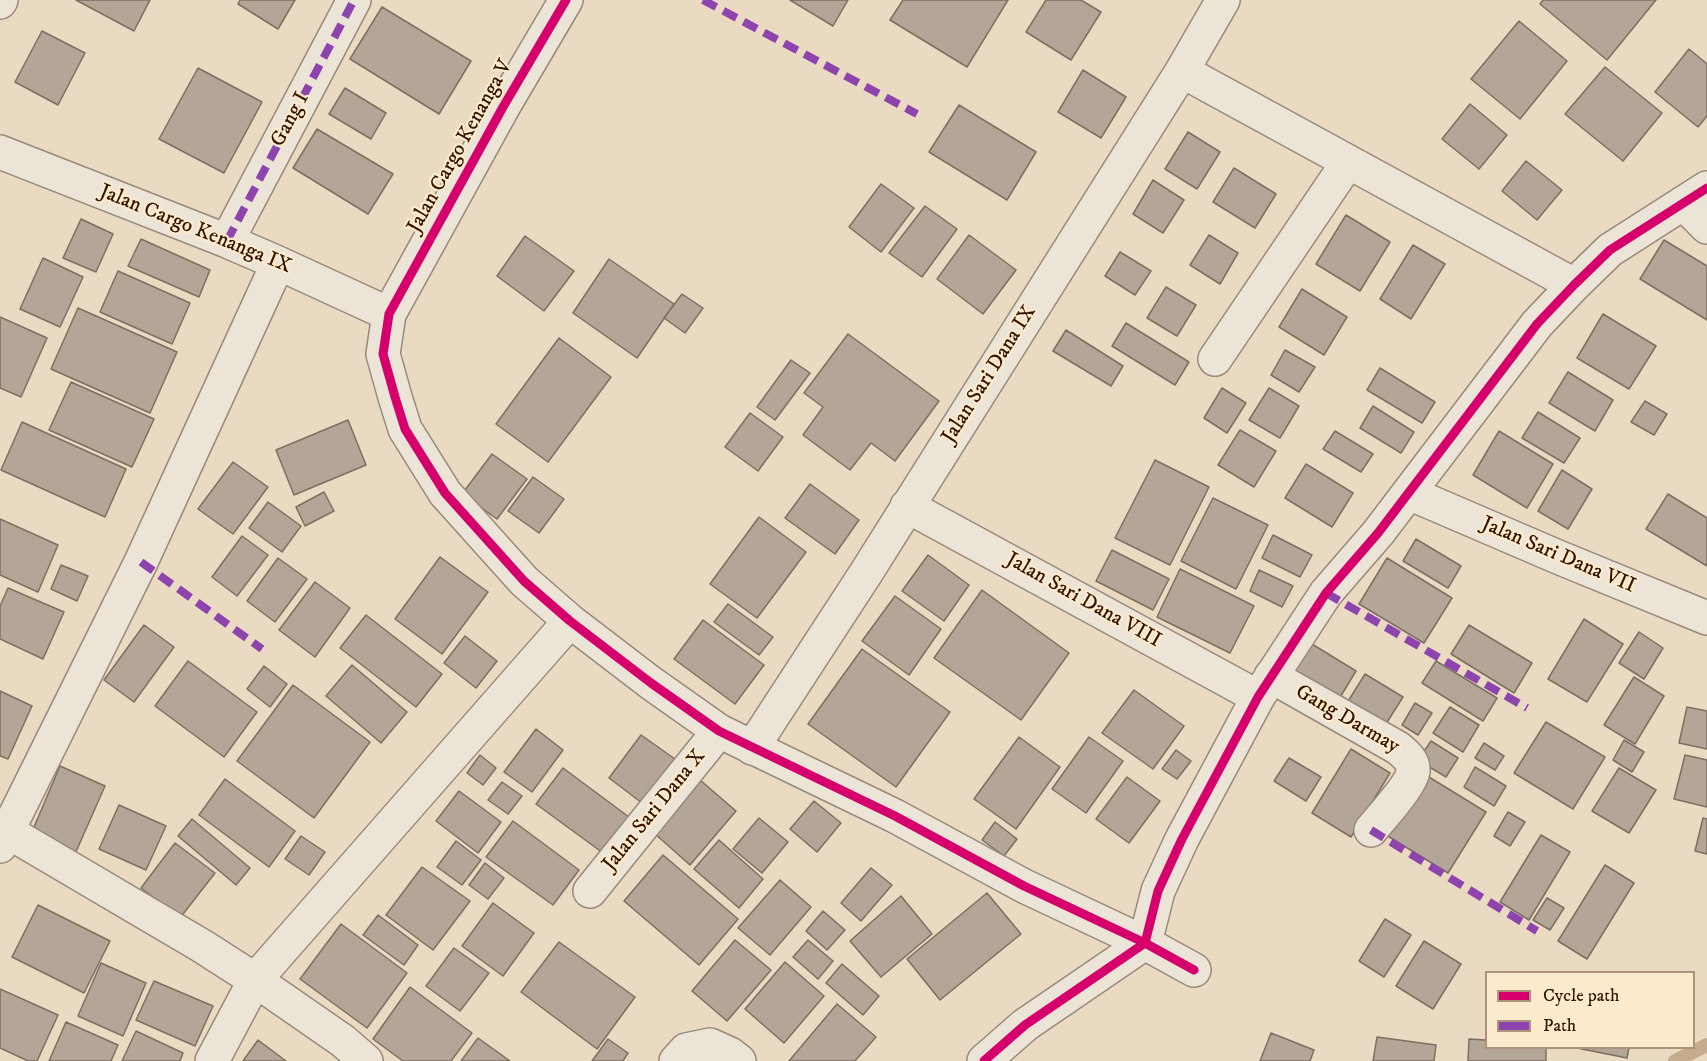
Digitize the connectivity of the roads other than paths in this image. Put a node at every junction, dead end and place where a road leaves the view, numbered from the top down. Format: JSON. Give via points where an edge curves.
{"nodes":[{"id":1,"x":354,"y":0,"type":"edge"},
{"id":2,"x":566,"y":0,"type":"edge"},
{"id":3,"x":1223,"y":0,"type":"edge"},
{"id":4,"x":1182,"y":71,"type":"junction"},
{"id":5,"x":0,"y":152,"type":"edge"},
{"id":6,"x":1348,"y":162,"type":"junction"},
{"id":7,"x":1695,"y":195,"type":"edge"},
{"id":8,"x":1707,"y":227,"type":"edge"},
{"id":9,"x":227,"y":241,"type":"junction"},
{"id":10,"x":278,"y":262,"type":"junction"},
{"id":11,"x":1574,"y":285,"type":"junction"},
{"id":12,"x":389,"y":314,"type":"junction"},
{"id":13,"x":1215,"y":359,"type":"dead end"},
{"id":14,"x":1409,"y":494,"type":"junction"},
{"id":15,"x":907,"y":506,"type":"junction"},
{"id":16,"x":1707,"y":618,"type":"edge"},
{"id":17,"x":570,"y":621,"type":"junction"},
{"id":18,"x":1264,"y":686,"type":"junction"},
{"id":19,"x":719,"y":731,"type":"junction"},
{"id":20,"x":752,"y":748,"type":"junction"},
{"id":21,"x":1371,"y":830,"type":"dead end"},
{"id":22,"x":2,"y":835,"type":"edge"},
{"id":23,"x":590,"y":891,"type":"dead end"},
{"id":24,"x":1145,"y":944,"type":"junction"},
{"id":25,"x":1194,"y":970,"type":"dead end"},
{"id":26,"x":255,"y":980,"type":"junction"},
{"id":27,"x":212,"y":1061,"type":"edge"},
{"id":28,"x":366,"y":1061,"type":"edge"},
{"id":29,"x":676,"y":1061,"type":"edge"},
{"id":30,"x":739,"y":1061,"type":"edge"},
{"id":31,"x":984,"y":1061,"type":"edge"}],
"edges":[{"from":1,"to":9,"type":"street","name":"Gang I"},
{"from":2,"to":12,"type":"street","name":"Jalan Cargo Kenanga V"},
{"from":3,"to":4,"type":"street","name":"Jalan Sari Dana IX"},
{"from":4,"to":6,"type":"street"},
{"from":4,"to":15,"type":"street","name":"Jalan Sari Dana IX"},
{"from":5,"to":9,"type":"street","name":"Jalan Cargo Kenanga IX"},
{"from":6,"to":11,"type":"street"},
{"from":6,"to":13,"type":"street"},
{"from":7,"to":8,"type":"street"},
{"from":7,"to":11,"type":"street","via":[[1610,250]]},
{"from":9,"to":10,"type":"street","name":"Jalan Cargo Kenanga IX"},
{"from":10,"to":12,"type":"street","name":"Jalan Cargo Kenanga IX"},
{"from":10,"to":22,"type":"street","via":[[141,562]]},
{"from":11,"to":14,"type":"street","via":[[1537,324]]},
{"from":12,"to":17,"type":"street","via":[[383,354],[405,429],[445,493],[524,580]]},
{"from":14,"to":16,"type":"street","name":"Jalan Sari Dana VII"},
{"from":14,"to":18,"type":"street","via":[[1326,593]]},
{"from":15,"to":18,"type":"street","name":"Jalan Sari Dana VIII"},
{"from":15,"to":20,"type":"street","name":"Jalan Sari Dana IX"},
{"from":17,"to":19,"type":"street"},
{"from":17,"to":26,"type":"street"},
{"from":18,"to":21,"type":"street","name":"Gang Darmay","via":[[1398,748],[1407,756],[1413,771],[1409,781]]},
{"from":18,"to":24,"type":"street","via":[[1158,891]]},
{"from":19,"to":20,"type":"street"},
{"from":19,"to":23,"type":"street","name":"Jalan Sari Dana X"},
{"from":20,"to":24,"type":"street"},
{"from":22,"to":26,"type":"street","via":[[202,946]]},
{"from":24,"to":25,"type":"street"},
{"from":24,"to":31,"type":"street","via":[[1025,1025]]},
{"from":26,"to":27,"type":"street"},
{"from":26,"to":28,"type":"street"},
{"from":29,"to":30,"type":"street","via":[[686,1050],[710,1045]]}]}
